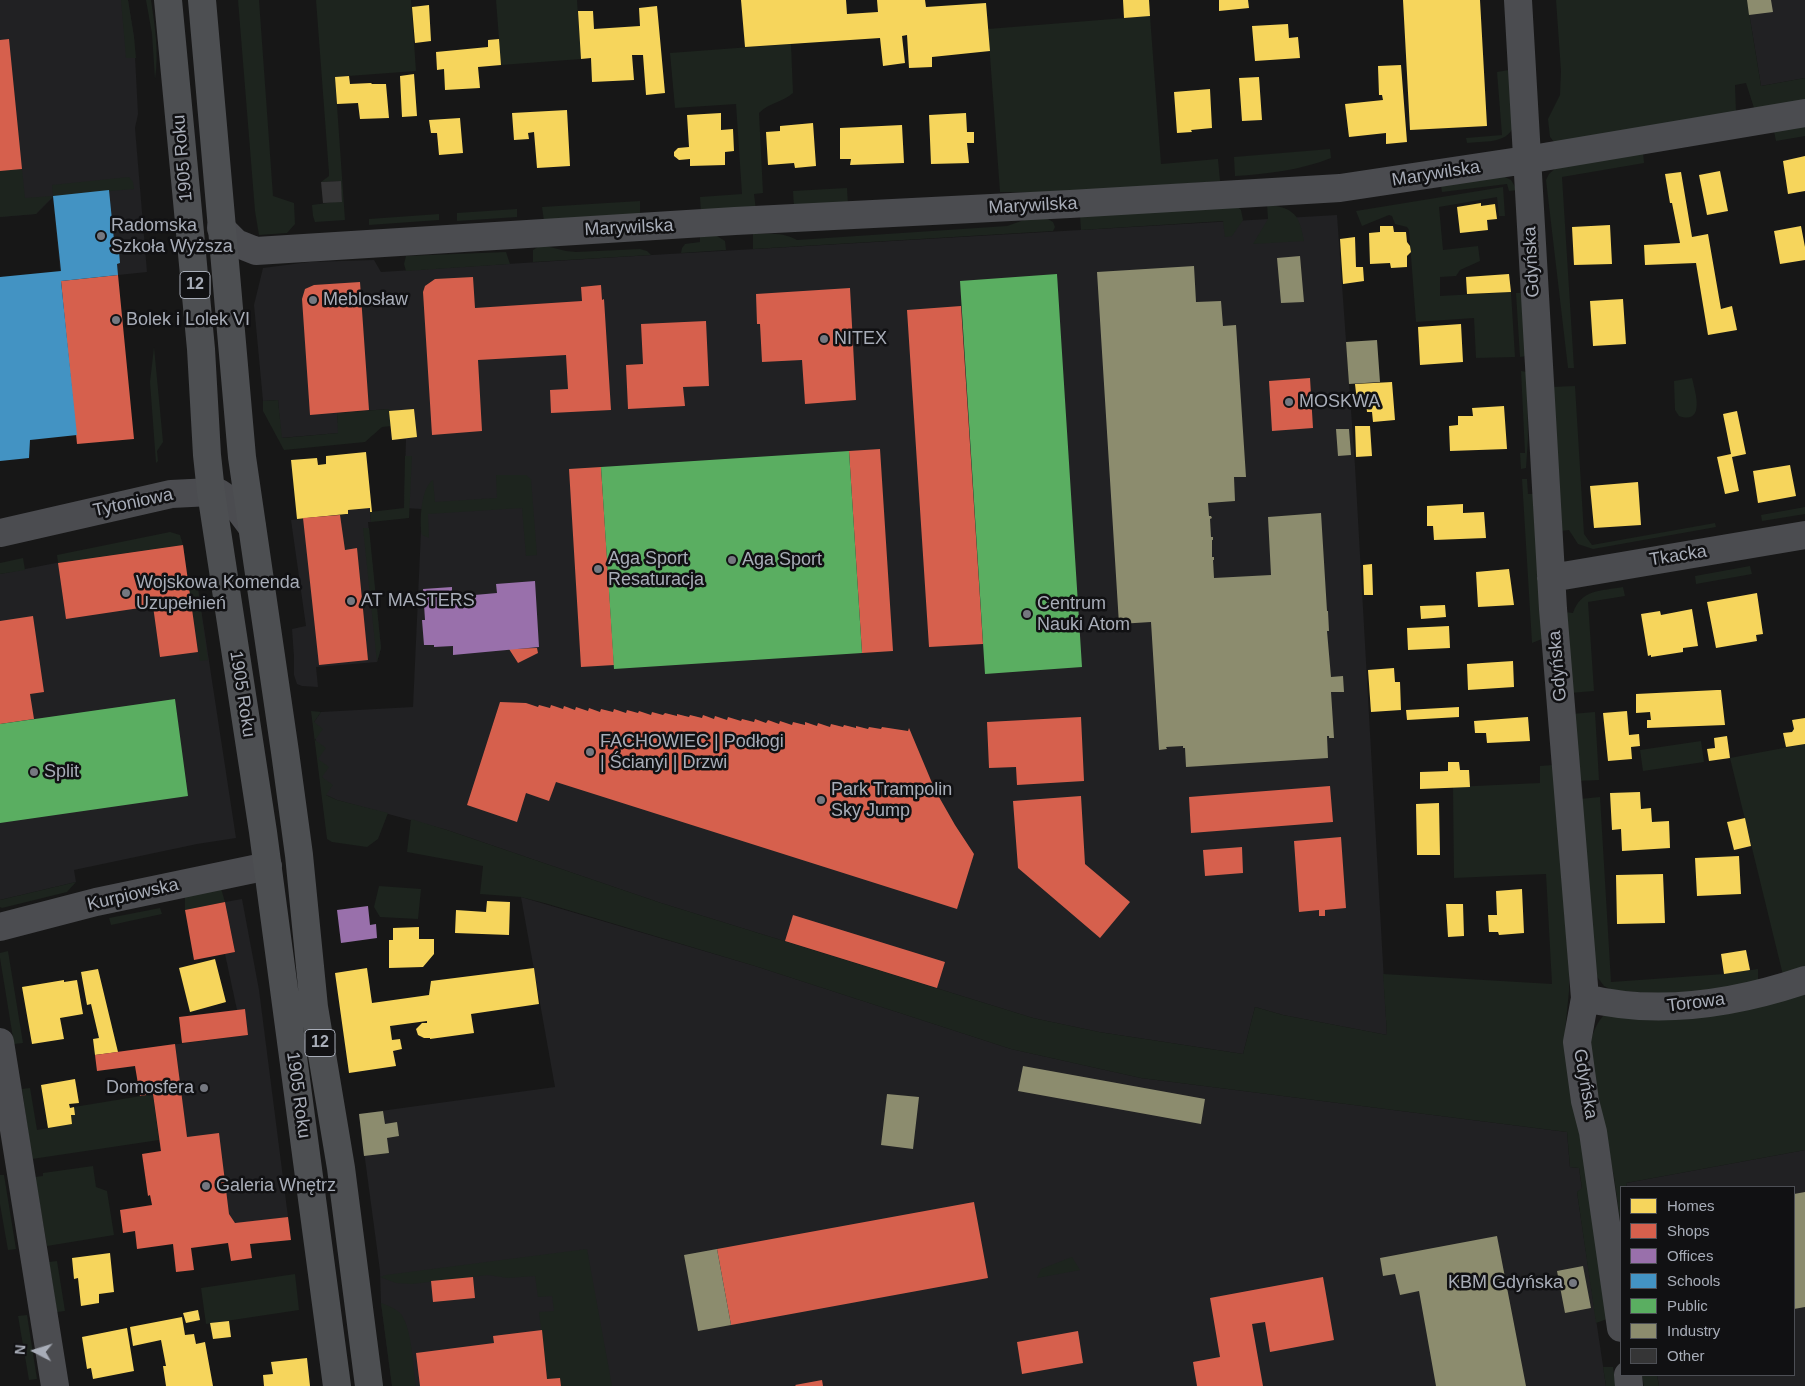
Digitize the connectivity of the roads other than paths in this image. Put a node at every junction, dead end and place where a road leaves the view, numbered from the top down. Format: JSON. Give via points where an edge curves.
{"nodes":[{"id":1,"x":168,"y":0,"type":"edge"},
{"id":2,"x":202,"y":0,"type":"edge"},
{"id":3,"x":1518,"y":0,"type":"edge"},
{"id":4,"x":1805,"y":113,"type":"edge"},
{"id":5,"x":1526,"y":160,"type":"junction"},
{"id":6,"x":221,"y":228,"type":"junction"},
{"id":7,"x":256,"y":251,"type":"junction"},
{"id":8,"x":226,"y":286,"type":"junction"},
{"id":9,"x":211,"y":492,"type":"junction"},
{"id":10,"x":252,"y":527,"type":"junction"},
{"id":11,"x":0,"y":533,"type":"edge"},
{"id":12,"x":1805,"y":535,"type":"edge"},
{"id":13,"x":1551,"y":578,"type":"junction"},
{"id":14,"x":268,"y":866,"type":"junction"},
{"id":15,"x":0,"y":927,"type":"edge"},
{"id":16,"x":1805,"y":980,"type":"edge"},
{"id":17,"x":1585,"y":998,"type":"junction"},
{"id":18,"x":0,"y":1042,"type":"edge"},
{"id":19,"x":1620,"y":1321,"type":"edge"},
{"id":20,"x":55,"y":1386,"type":"edge"},
{"id":21,"x":337,"y":1386,"type":"edge"},
{"id":22,"x":369,"y":1386,"type":"edge"}],
"edges":[{"from":1,"to":9,"type":"main road","name":"1905 Roku","number":"12"},
{"from":2,"to":6,"type":"main road","name":"1905 Roku","number":"12"},
{"from":3,"to":5,"type":"street","name":"Gdyńska"},
{"from":4,"to":5,"type":"street","name":"Marywilska"},
{"from":5,"to":7,"type":"street","name":"Marywilska","via":[[1340,188]]},
{"from":5,"to":13,"type":"street","name":"Gdyńska"},
{"from":6,"to":7,"type":"street","name":"Marywilska","via":[[236,243]]},
{"from":6,"to":8,"type":"main road","name":"1905 Roku","number":"12"},
{"from":7,"to":8,"type":"street","via":[[236,270]]},
{"from":8,"to":10,"type":"main road","name":"1905 Roku","number":"12"},
{"from":9,"to":10,"type":"street","name":"Tytoniowa","via":[[219,493],[234,503]]},
{"from":9,"to":11,"type":"street","name":"Tytoniowa","via":[[172,494]]},
{"from":9,"to":14,"type":"main road","name":"1905 Roku","number":"12"},
{"from":10,"to":22,"type":"main road","name":"1905 Roku","number":"12","via":[[299,855],[314,1007],[341,1168]]},
{"from":12,"to":13,"type":"street","name":"Tkacka"},
{"from":13,"to":17,"type":"street","name":"Gdyńska"},
{"from":14,"to":15,"type":"street","name":"Kurpiowska","via":[[96,902]]},
{"from":14,"to":21,"type":"main road","name":"1905 Roku","number":"12"},
{"from":16,"to":17,"type":"street","name":"Torowa","via":[[1710,1004],[1684,1007],[1624,1005]]},
{"from":17,"to":19,"type":"street","name":"Gdyńska","via":[[1577,1042],[1579,1064],[1593,1132]]},
{"from":18,"to":20,"type":"street"}]}
